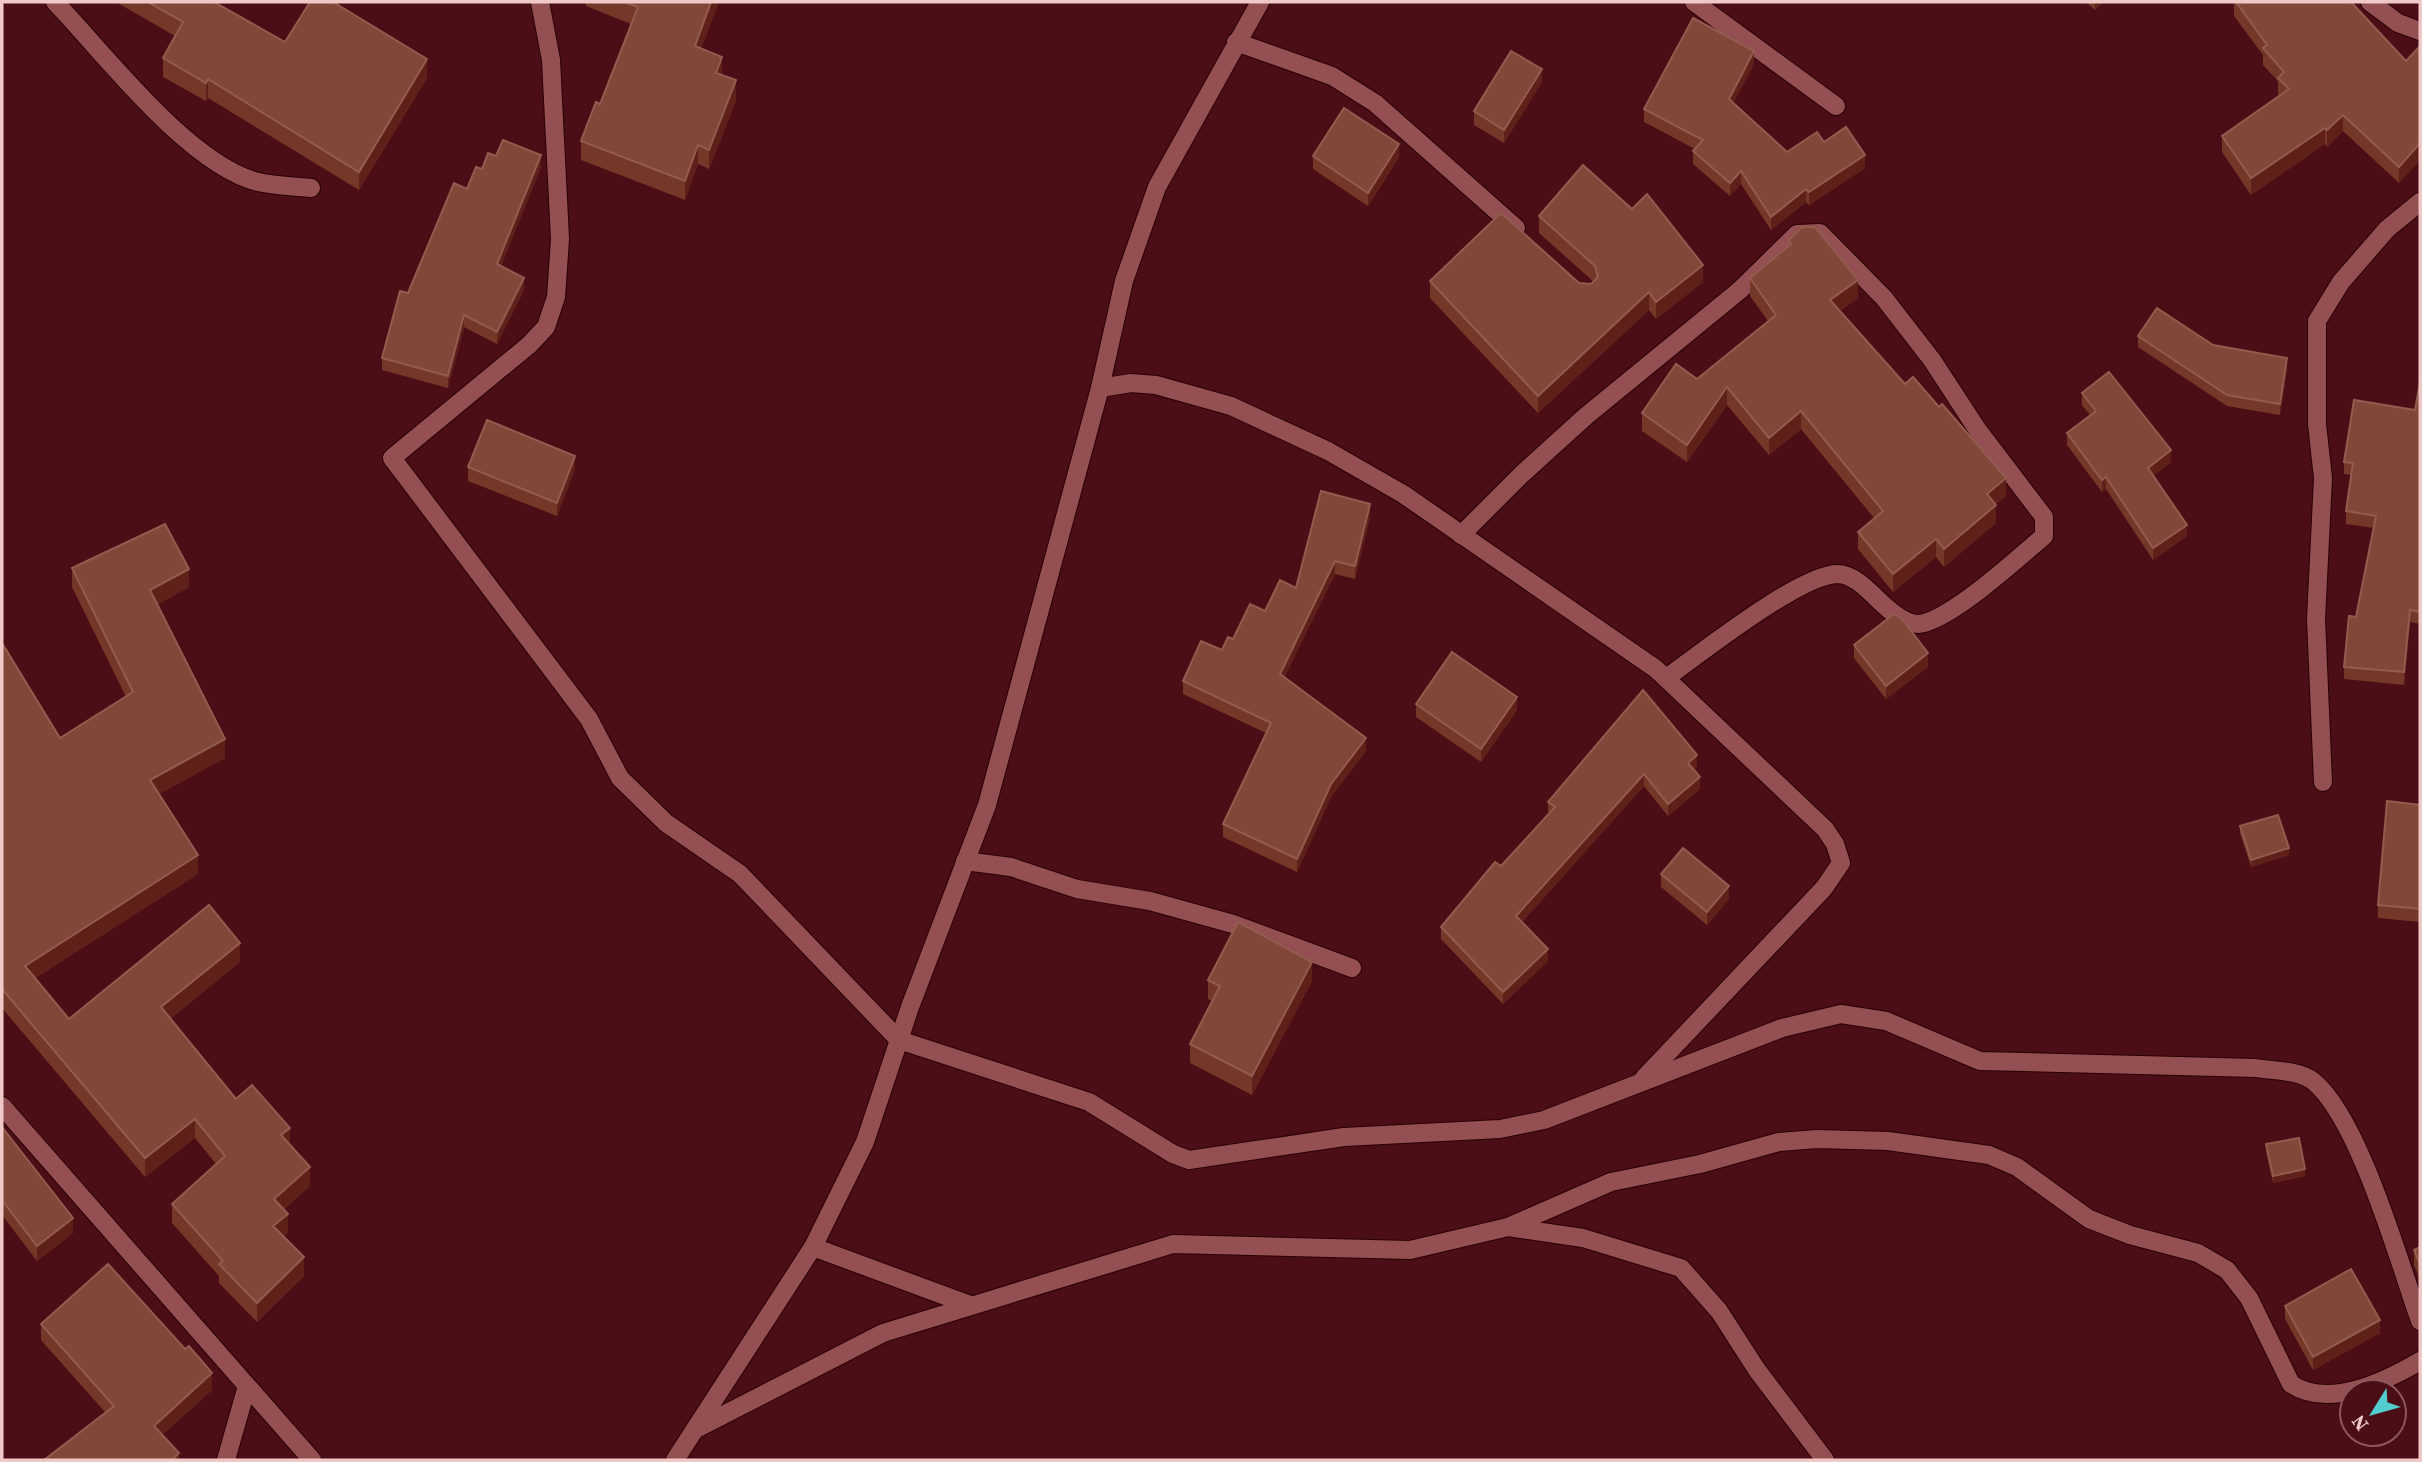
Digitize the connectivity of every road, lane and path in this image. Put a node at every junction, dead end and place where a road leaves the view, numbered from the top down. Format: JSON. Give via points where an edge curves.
{"nodes":[{"id":1,"x":55,"y":2,"type":"edge"},
{"id":2,"x":540,"y":2,"type":"edge"},
{"id":3,"x":1694,"y":2,"type":"edge"},
{"id":4,"x":2370,"y":2,"type":"edge"},
{"id":5,"x":1253,"y":6,"type":"edge"},
{"id":6,"x":2420,"y":32,"type":"edge"},
{"id":7,"x":1236,"y":41,"type":"junction"},
{"id":8,"x":1836,"y":106,"type":"dead end"},
{"id":9,"x":311,"y":188,"type":"dead end"},
{"id":10,"x":2420,"y":202,"type":"edge"},
{"id":11,"x":1526,"y":237,"type":"edge"},
{"id":12,"x":1100,"y":388,"type":"junction"},
{"id":13,"x":1461,"y":535,"type":"junction"},
{"id":14,"x":1666,"y":678,"type":"junction"},
{"id":15,"x":2323,"y":782,"type":"dead end"},
{"id":16,"x":965,"y":861,"type":"junction"},
{"id":17,"x":1352,"y":968,"type":"dead end"},
{"id":18,"x":899,"y":1040,"type":"junction"},
{"id":19,"x":1642,"y":1080,"type":"junction"},
{"id":20,"x":2,"y":1106,"type":"edge"},
{"id":21,"x":1508,"y":1227,"type":"junction"},
{"id":22,"x":813,"y":1247,"type":"junction"},
{"id":23,"x":970,"y":1305,"type":"junction"},
{"id":24,"x":2420,"y":1321,"type":"edge"},
{"id":25,"x":2420,"y":1361,"type":"edge"},
{"id":26,"x":247,"y":1386,"type":"junction"},
{"id":27,"x":696,"y":1429,"type":"junction"},
{"id":28,"x":226,"y":1460,"type":"edge"},
{"id":29,"x":312,"y":1460,"type":"edge"},
{"id":30,"x":675,"y":1460,"type":"edge"},
{"id":31,"x":1825,"y":1460,"type":"edge"}],
"edges":[{"from":1,"to":9,"type":"street","via":[[172,125],[216,164],[257,181]]},
{"from":2,"to":18,"type":"street","via":[[551,60],[559,239],[556,297],[546,327],[529,345],[391,458],[589,719],[620,778],[666,823],[740,874]]},
{"from":3,"to":8,"type":"street"},
{"from":4,"to":6,"type":"street","via":[[2398,23]]},
{"from":5,"to":7,"type":"street"},
{"from":7,"to":11,"type":"street","via":[[1332,76],[1375,103]]},
{"from":7,"to":12,"type":"street","via":[[1157,187],[1124,281]]},
{"from":10,"to":15,"type":"street","via":[[2379,237],[2341,282],[2317,321],[2317,424],[2323,478],[2316,619]]},
{"from":12,"to":13,"type":"street","via":[[1156,385],[1231,406],[1328,451],[1403,494]]},
{"from":12,"to":16,"type":"street","via":[[987,805]]},
{"from":13,"to":14,"type":"street"},
{"from":13,"to":14,"type":"street","via":[[1567,433],[1740,290],[1797,234],[1820,233],[1884,298],[1932,360],[2044,517],[2044,536],[1967,599],[1916,624],[1899,617],[1860,583],[1841,574],[1821,576]]},
{"from":14,"to":19,"type":"street","via":[[1825,829],[1840,863],[1824,888]]},
{"from":16,"to":17,"type":"street","via":[[1011,867],[1077,889],[1150,901],[1222,921]]},
{"from":16,"to":18,"type":"street"},
{"from":18,"to":19,"type":"street","via":[[1089,1102],[1189,1160],[1344,1137],[1500,1129],[1544,1120]]},
{"from":18,"to":22,"type":"street","via":[[865,1142]]},
{"from":19,"to":24,"type":"street","via":[[1782,1028],[1841,1014],[1886,1021],[1980,1061],[2256,1068],[2299,1075],[2312,1080],[2349,1128]]},
{"from":20,"to":26,"type":"street"},
{"from":21,"to":23,"type":"street","via":[[1410,1250],[1173,1244]]},
{"from":21,"to":25,"type":"street","via":[[1611,1182],[1779,1142],[1876,1141],[1955,1150],[1989,1155],[2017,1167],[2089,1219],[2198,1253],[2227,1270],[2249,1298],[2291,1384],[2304,1393],[2318,1396],[2357,1389]]},
{"from":21,"to":31,"type":"street","via":[[1583,1238],[1681,1268],[1719,1311]]},
{"from":22,"to":23,"type":"street"},
{"from":22,"to":27,"type":"street"},
{"from":23,"to":27,"type":"street","via":[[883,1333]]},
{"from":26,"to":28,"type":"street"},
{"from":26,"to":29,"type":"street"},
{"from":27,"to":30,"type":"street"}]}
